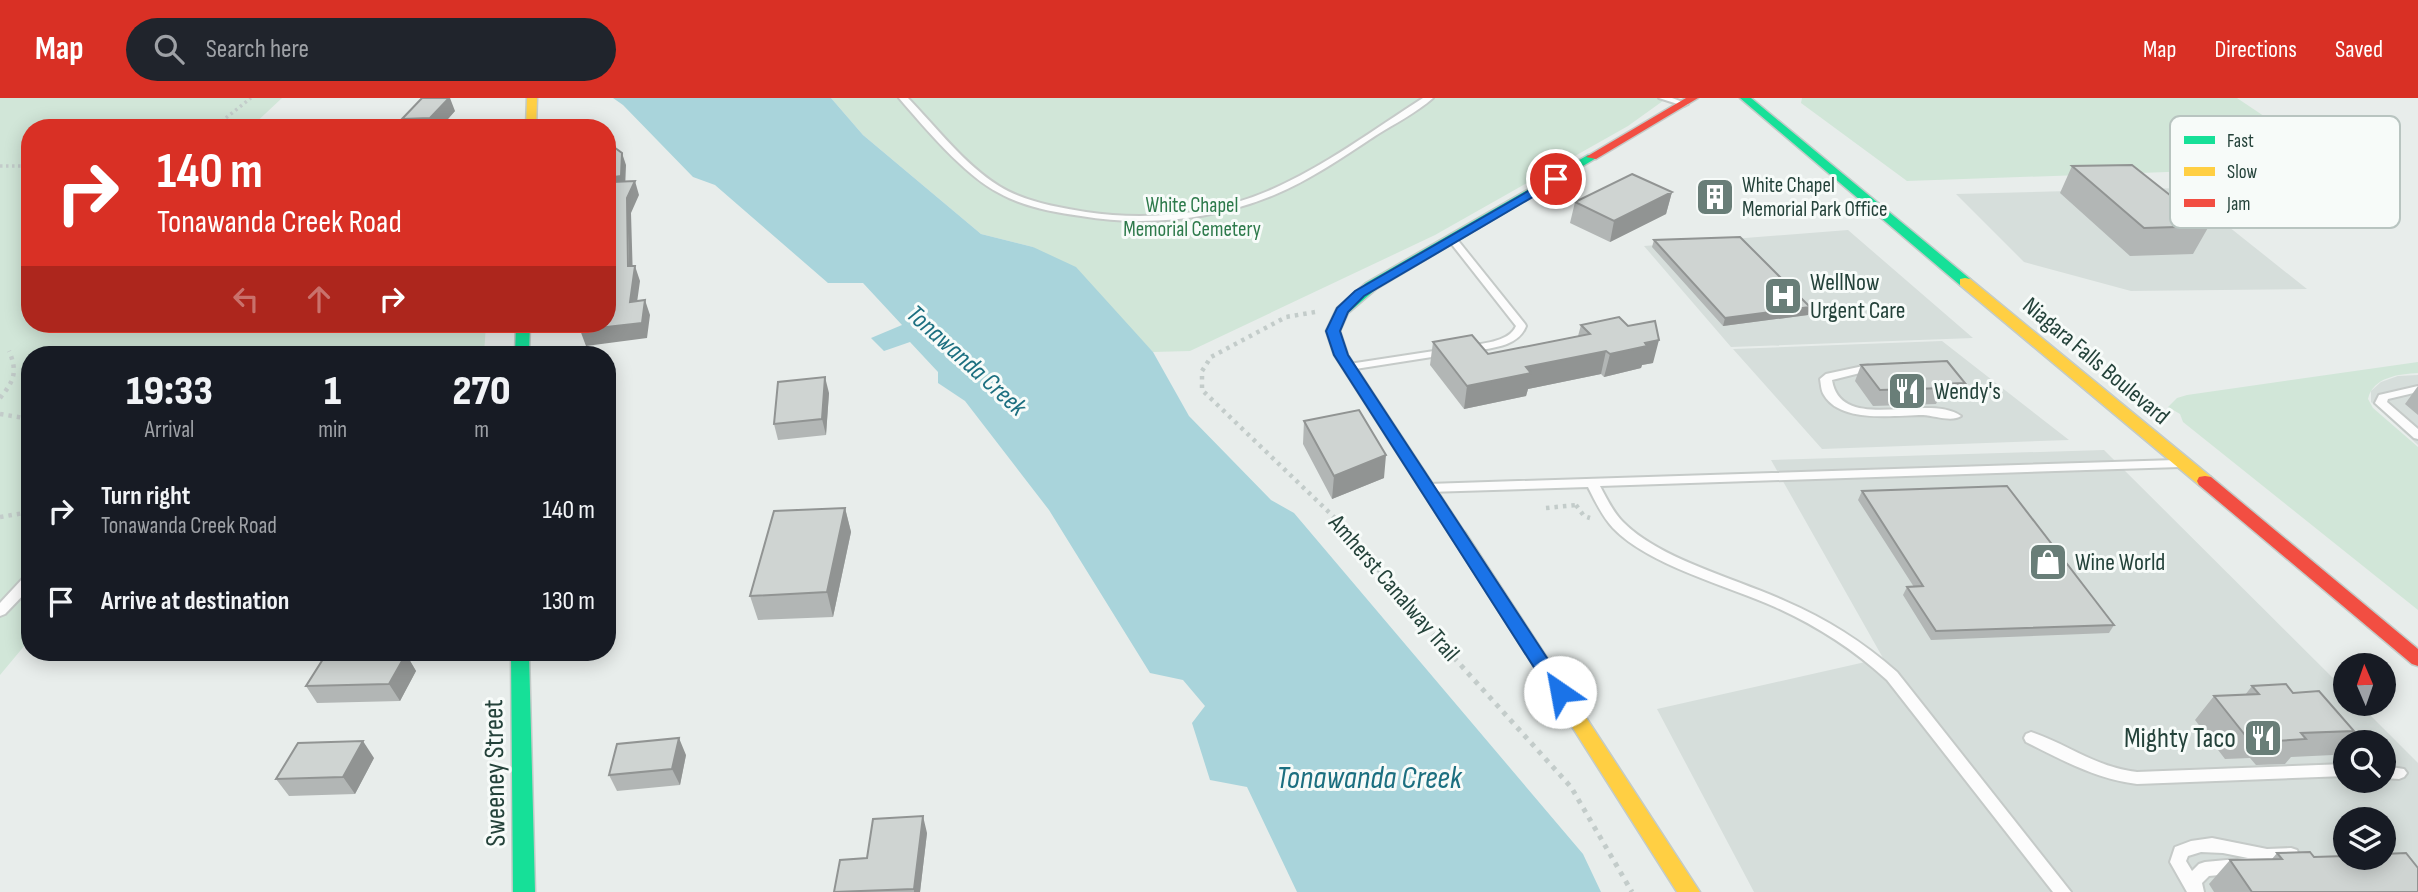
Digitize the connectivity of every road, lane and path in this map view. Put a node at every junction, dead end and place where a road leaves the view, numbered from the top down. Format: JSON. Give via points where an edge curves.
{"nodes":[{"id":1,"x":251,"y":98,"type":"edge"},
{"id":2,"x":533,"y":98,"type":"edge"},
{"id":3,"x":903,"y":98,"type":"edge"},
{"id":4,"x":1429,"y":98,"type":"edge"},
{"id":5,"x":1663,"y":98,"type":"edge"},
{"id":6,"x":1745,"y":98,"type":"edge"},
{"id":7,"x":1689,"y":101,"type":"edge"},
{"id":8,"x":225,"y":119,"type":"edge"},
{"id":9,"x":532,"y":119,"type":"edge"},
{"id":10,"x":0,"y":166,"type":"edge"},
{"id":11,"x":21,"y":166,"type":"edge"},
{"id":12,"x":1452,"y":240,"type":"junction"},
{"id":13,"x":1319,"y":312,"type":"dead end"},
{"id":14,"x":9,"y":351,"type":"dead end"},
{"id":15,"x":1345,"y":361,"type":"junction"},
{"id":16,"x":1868,"y":368,"type":"edge"},
{"id":17,"x":2418,"y":389,"type":"edge"},
{"id":18,"x":0,"y":398,"type":"edge"},
{"id":19,"x":0,"y":414,"type":"edge"},
{"id":20,"x":1955,"y":416,"type":"dead end"},
{"id":21,"x":21,"y":418,"type":"edge"},
{"id":22,"x":2418,"y":435,"type":"edge"},
{"id":23,"x":2183,"y":463,"type":"junction"},
{"id":24,"x":1591,"y":482,"type":"junction"},
{"id":25,"x":1428,"y":488,"type":"junction"},
{"id":26,"x":1586,"y":503,"type":"dead end"},
{"id":27,"x":1546,"y":508,"type":"dead end"},
{"id":28,"x":21,"y":514,"type":"edge"},
{"id":29,"x":0,"y":517,"type":"edge"},
{"id":30,"x":21,"y":589,"type":"edge"},
{"id":31,"x":0,"y":611,"type":"edge"},
{"id":32,"x":2418,"y":659,"type":"edge"},
{"id":33,"x":520,"y":661,"type":"edge"},
{"id":34,"x":2032,"y":738,"type":"dead end"},
{"id":35,"x":2333,"y":770,"type":"edge"},
{"id":36,"x":2308,"y":855,"type":"edge"},
{"id":37,"x":2267,"y":856,"type":"junction"},
{"id":38,"x":524,"y":892,"type":"edge"},
{"id":39,"x":1632,"y":892,"type":"edge"},
{"id":40,"x":1689,"y":892,"type":"edge"},
{"id":41,"x":2063,"y":892,"type":"edge"},
{"id":42,"x":2196,"y":892,"type":"edge"}],
"edges":[{"from":1,"to":8,"type":"path"},
{"from":2,"to":9,"type":"street"},
{"from":3,"to":4,"type":"lane","via":[[988,183],[1032,204],[1094,217],[1165,219],[1240,204],[1296,181]]},
{"from":5,"to":7,"type":"lane"},
{"from":6,"to":23,"type":"street","name":"Niagara Falls Boulevard"},
{"from":7,"to":12,"type":"street"},
{"from":10,"to":11,"type":"path"},
{"from":12,"to":15,"type":"street","via":[[1350,301],[1333,331]]},
{"from":12,"to":15,"type":"lane","via":[[1516,317],[1521,326],[1518,334],[1483,347]]},
{"from":13,"to":39,"type":"path","name":"Amherst Canalway Trail","via":[[1286,317],[1211,357],[1202,370],[1202,390],[1362,544],[1391,588],[1571,787]]},
{"from":14,"to":18,"type":"path","via":[[16,377]]},
{"from":15,"to":25,"type":"street"},
{"from":16,"to":20,"type":"lane","via":[[1830,376],[1827,388],[1838,402],[1857,411]]},
{"from":17,"to":22,"type":"lane","via":[[2393,393],[2381,403]]},
{"from":19,"to":21,"type":"path"},
{"from":23,"to":24,"type":"lane"},
{"from":23,"to":32,"type":"street","name":"Niagara Falls Boulevard"},
{"from":24,"to":25,"type":"lane"},
{"from":24,"to":41,"type":"lane","via":[[1619,526],[1648,547],[1793,609],[1872,656]]},
{"from":25,"to":40,"type":"street"},
{"from":26,"to":27,"type":"path"},
{"from":28,"to":29,"type":"path"},
{"from":30,"to":31,"type":"lane"},
{"from":33,"to":38,"type":"street","name":"Sweeney Street"},
{"from":34,"to":35,"type":"lane","via":[[2113,776]]},
{"from":36,"to":37,"type":"lane"},
{"from":37,"to":42,"type":"lane","via":[[2250,865],[2205,869],[2193,881]]},
{"from":37,"to":42,"type":"lane","via":[[2236,848],[2190,846],[2181,852],[2178,862]]}]}
